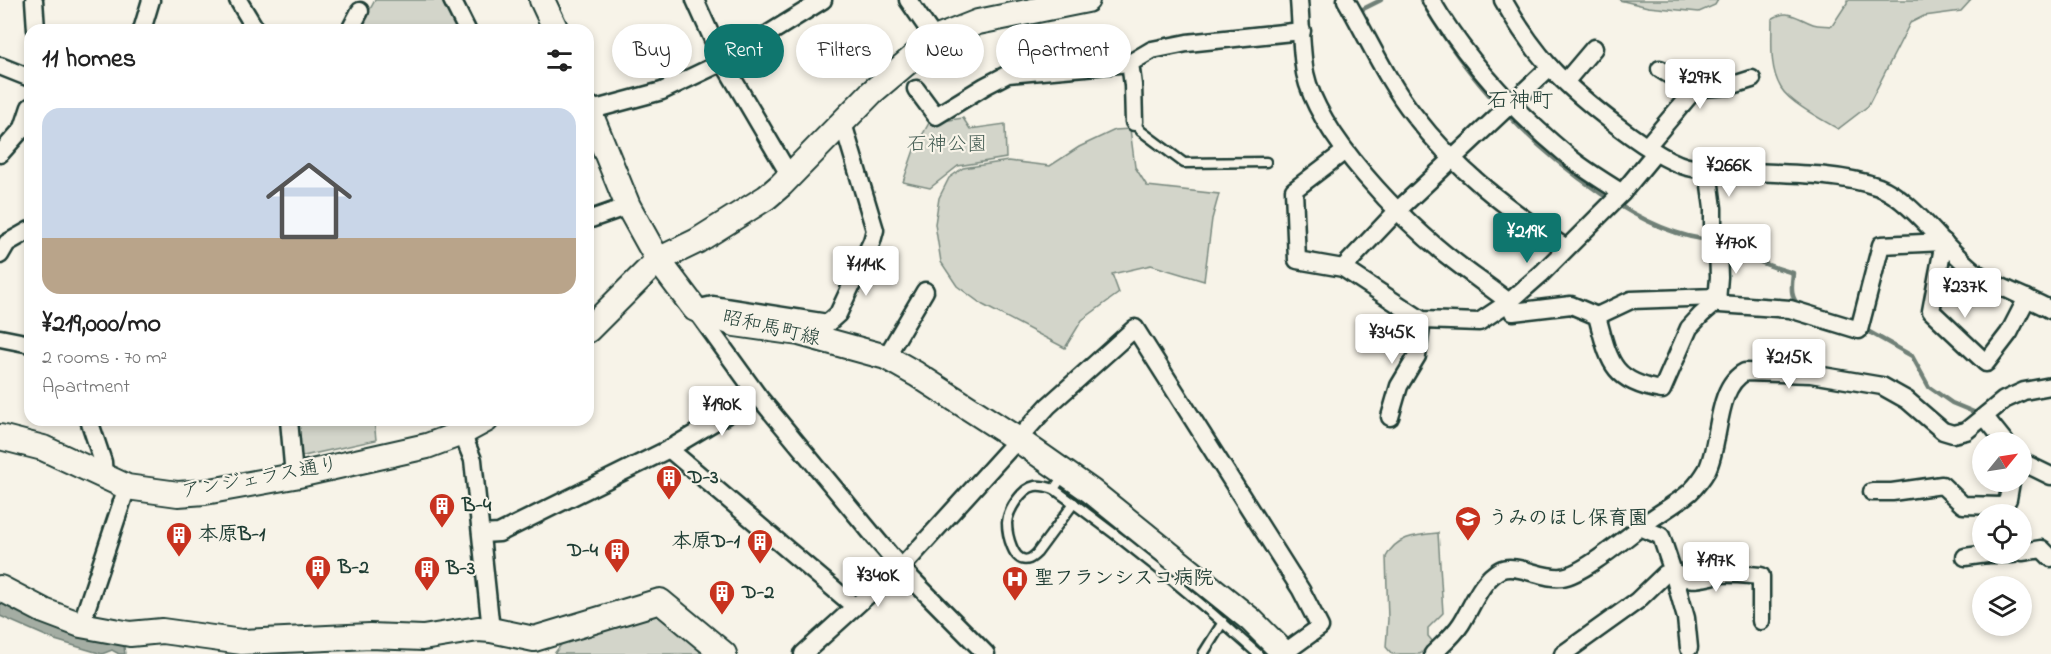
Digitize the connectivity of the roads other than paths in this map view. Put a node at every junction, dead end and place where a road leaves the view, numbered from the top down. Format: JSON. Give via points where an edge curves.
{"nodes":[{"id":1,"x":34,"y":0,"type":"edge"},
{"id":2,"x":151,"y":0,"type":"edge"},
{"id":3,"x":238,"y":0,"type":"edge"},
{"id":4,"x":452,"y":0,"type":"edge"},
{"id":5,"x":542,"y":0,"type":"edge"},
{"id":6,"x":695,"y":0,"type":"edge"},
{"id":7,"x":823,"y":0,"type":"edge"},
{"id":8,"x":908,"y":0,"type":"edge"},
{"id":9,"x":1088,"y":0,"type":"edge"},
{"id":10,"x":1299,"y":0,"type":"edge"},
{"id":11,"x":1346,"y":0,"type":"edge"},
{"id":12,"x":1431,"y":0,"type":"edge"},
{"id":13,"x":1503,"y":0,"type":"edge"},
{"id":14,"x":1030,"y":5,"type":"edge"},
{"id":15,"x":360,"y":12,"type":"dead end"},
{"id":16,"x":36,"y":24,"type":"edge"},
{"id":17,"x":144,"y":24,"type":"edge"},
{"id":18,"x":252,"y":24,"type":"edge"},
{"id":19,"x":353,"y":24,"type":"edge"},
{"id":20,"x":464,"y":24,"type":"edge"},
{"id":21,"x":553,"y":24,"type":"edge"},
{"id":22,"x":706,"y":24,"type":"edge"},
{"id":23,"x":784,"y":24,"type":"edge"},
{"id":24,"x":925,"y":24,"type":"edge"},
{"id":25,"x":973,"y":24,"type":"edge"},
{"id":26,"x":1302,"y":31,"type":"junction"},
{"id":27,"x":1594,"y":48,"type":"dead end"},
{"id":28,"x":1131,"y":62,"type":"edge"},
{"id":29,"x":905,"y":63,"type":"edge"},
{"id":30,"x":0,"y":66,"type":"edge"},
{"id":31,"x":1550,"y":67,"type":"junction"},
{"id":32,"x":1660,"y":69,"type":"dead end"},
{"id":33,"x":704,"y":71,"type":"edge"},
{"id":34,"x":1131,"y":71,"type":"edge"},
{"id":35,"x":24,"y":76,"type":"edge"},
{"id":36,"x":732,"y":78,"type":"edge"},
{"id":37,"x":1000,"y":78,"type":"edge"},
{"id":38,"x":1752,"y":79,"type":"dead end"},
{"id":39,"x":1566,"y":81,"type":"junction"},
{"id":40,"x":916,"y":89,"type":"dead end"},
{"id":41,"x":1694,"y":90,"type":"junction"},
{"id":42,"x":1511,"y":103,"type":"junction"},
{"id":43,"x":594,"y":108,"type":"edge"},
{"id":44,"x":842,"y":120,"type":"junction"},
{"id":45,"x":1134,"y":122,"type":"joint"},
{"id":46,"x":594,"y":124,"type":"edge"},
{"id":47,"x":24,"y":125,"type":"edge"},
{"id":48,"x":1651,"y":149,"type":"junction"},
{"id":49,"x":1345,"y":151,"type":"junction"},
{"id":50,"x":0,"y":153,"type":"edge"},
{"id":51,"x":1451,"y":159,"type":"junction"},
{"id":52,"x":1266,"y":162,"type":"dead end"},
{"id":53,"x":1708,"y":170,"type":"junction"},
{"id":54,"x":790,"y":176,"type":"junction"},
{"id":55,"x":1622,"y":193,"type":"junction"},
{"id":56,"x":628,"y":206,"type":"junction"},
{"id":57,"x":1398,"y":210,"type":"junction"},
{"id":58,"x":594,"y":218,"type":"edge"},
{"id":59,"x":24,"y":233,"type":"edge"},
{"id":60,"x":1944,"y":242,"type":"junction"},
{"id":61,"x":1566,"y":248,"type":"junction"},
{"id":62,"x":0,"y":255,"type":"edge"},
{"id":63,"x":658,"y":260,"type":"junction"},
{"id":64,"x":1343,"y":268,"type":"junction"},
{"id":65,"x":925,"y":291,"type":"dead end"},
{"id":66,"x":2027,"y":298,"type":"junction"},
{"id":67,"x":1717,"y":301,"type":"junction"},
{"id":68,"x":1509,"y":302,"type":"junction"},
{"id":69,"x":695,"y":309,"type":"junction"},
{"id":70,"x":2051,"y":310,"type":"edge"},
{"id":71,"x":1597,"y":316,"type":"junction"},
{"id":72,"x":1422,"y":320,"type":"junction"},
{"id":73,"x":594,"y":324,"type":"edge"},
{"id":74,"x":0,"y":338,"type":"edge"},
{"id":75,"x":24,"y":343,"type":"edge"},
{"id":76,"x":886,"y":357,"type":"junction"},
{"id":77,"x":2051,"y":386,"type":"edge"},
{"id":78,"x":758,"y":396,"type":"junction"},
{"id":79,"x":1390,"y":417,"type":"dead end"},
{"id":80,"x":1985,"y":417,"type":"junction"},
{"id":81,"x":91,"y":426,"type":"edge"},
{"id":82,"x":290,"y":426,"type":"edge"},
{"id":83,"x":475,"y":426,"type":"edge"},
{"id":84,"x":1997,"y":432,"type":"edge"},
{"id":85,"x":462,"y":433,"type":"junction"},
{"id":86,"x":0,"y":437,"type":"edge"},
{"id":87,"x":1017,"y":439,"type":"junction"},
{"id":88,"x":669,"y":449,"type":"junction"},
{"id":89,"x":2032,"y":467,"type":"edge"},
{"id":90,"x":294,"y":476,"type":"junction"},
{"id":91,"x":2051,"y":476,"type":"edge"},
{"id":92,"x":104,"y":477,"type":"junction"},
{"id":93,"x":1060,"y":481,"type":"junction"},
{"id":94,"x":127,"y":487,"type":"junction"},
{"id":95,"x":1872,"y":492,"type":"dead end"},
{"id":96,"x":1074,"y":503,"type":"junction"},
{"id":97,"x":1972,"y":506,"type":"edge"},
{"id":98,"x":1640,"y":527,"type":"junction"},
{"id":99,"x":482,"y":534,"type":"junction"},
{"id":100,"x":2032,"y":550,"type":"edge"},
{"id":101,"x":1972,"y":556,"type":"edge"},
{"id":102,"x":1965,"y":557,"type":"dead end"},
{"id":103,"x":2051,"y":558,"type":"edge"},
{"id":104,"x":901,"y":568,"type":"junction"},
{"id":105,"x":1673,"y":572,"type":"junction"},
{"id":106,"x":879,"y":585,"type":"dead end"},
{"id":107,"x":0,"y":588,"type":"edge"},
{"id":108,"x":854,"y":606,"type":"junction"},
{"id":109,"x":1761,"y":621,"type":"dead end"},
{"id":110,"x":1223,"y":622,"type":"junction"},
{"id":111,"x":81,"y":626,"type":"junction"},
{"id":112,"x":491,"y":630,"type":"junction"},
{"id":113,"x":320,"y":646,"type":"edge"},
{"id":114,"x":1689,"y":648,"type":"dead end"},
{"id":115,"x":1285,"y":653,"type":"edge"},
{"id":116,"x":724,"y":654,"type":"edge"},
{"id":117,"x":803,"y":654,"type":"edge"},
{"id":118,"x":986,"y":654,"type":"edge"},
{"id":119,"x":1203,"y":654,"type":"edge"},
{"id":120,"x":1258,"y":654,"type":"edge"},
{"id":121,"x":1433,"y":654,"type":"edge"},
{"id":122,"x":1563,"y":654,"type":"edge"}],
"edges":[{"from":1,"to":16,"type":"street"},
{"from":2,"to":17,"type":"street"},
{"from":3,"to":18,"type":"street"},
{"from":4,"to":20,"type":"street"},
{"from":5,"to":21,"type":"street"},
{"from":6,"to":22,"type":"street"},
{"from":7,"to":23,"type":"street"},
{"from":8,"to":24,"type":"street"},
{"from":9,"to":14,"type":"street"},
{"from":10,"to":26,"type":"street"},
{"from":11,"to":51,"type":"street","via":[[1413,115]]},
{"from":12,"to":42,"type":"street","via":[[1447,28]]},
{"from":13,"to":31,"type":"street"},
{"from":14,"to":25,"type":"street"},
{"from":15,"to":19,"type":"street"},
{"from":26,"to":28,"type":"street","via":[[1187,43],[1152,50]]},
{"from":26,"to":49,"type":"street","via":[[1305,73],[1314,98]]},
{"from":27,"to":39,"type":"street"},
{"from":29,"to":44,"type":"street"},
{"from":30,"to":35,"type":"street"},
{"from":31,"to":39,"type":"street"},
{"from":31,"to":42,"type":"street"},
{"from":32,"to":41,"type":"street"},
{"from":33,"to":43,"type":"street","via":[[662,91]]},
{"from":34,"to":45,"type":"street"},
{"from":36,"to":54,"type":"street"},
{"from":37,"to":40,"type":"street","via":[[936,116]]},
{"from":38,"to":41,"type":"street"},
{"from":39,"to":48,"type":"street"},
{"from":41,"to":48,"type":"street"},
{"from":42,"to":51,"type":"street"},
{"from":42,"to":55,"type":"street","via":[[1569,157]]},
{"from":44,"to":54,"type":"street"},
{"from":44,"to":69,"type":"street","via":[[874,230],[838,314],[828,323],[713,304]]},
{"from":45,"to":52,"type":"lane","via":[[1141,132],[1184,163]]},
{"from":46,"to":56,"type":"street","name":"昭和馬町線"},
{"from":47,"to":50,"type":"street"},
{"from":48,"to":53,"type":"street","via":[[1690,168]]},
{"from":48,"to":55,"type":"street"},
{"from":49,"to":57,"type":"street"},
{"from":49,"to":64,"type":"street","via":[[1294,190],[1298,260]]},
{"from":51,"to":57,"type":"street"},
{"from":51,"to":61,"type":"street","via":[[1514,213]]},
{"from":53,"to":60,"type":"street","via":[[1825,177],[1881,188],[1907,206]]},
{"from":53,"to":67,"type":"street","via":[[1718,247]]},
{"from":54,"to":63,"type":"street","via":[[766,197],[697,241]]},
{"from":55,"to":61,"type":"street"},
{"from":56,"to":58,"type":"street"},
{"from":56,"to":63,"type":"street","name":"昭和馬町線"},
{"from":57,"to":64,"type":"street"},
{"from":57,"to":68,"type":"street","via":[[1452,261]]},
{"from":59,"to":62,"type":"street","via":[[7,243]]},
{"from":60,"to":66,"type":"street","via":[[1976,272]]},
{"from":60,"to":66,"type":"street","via":[[1931,311],[1986,363],[2009,333]]},
{"from":60,"to":67,"type":"street","via":[[1881,245],[1859,330],[1790,309]]},
{"from":61,"to":68,"type":"street"},
{"from":63,"to":69,"type":"street","name":"昭和馬町線"},
{"from":63,"to":73,"type":"street"},
{"from":64,"to":72,"type":"street"},
{"from":65,"to":76,"type":"street"},
{"from":66,"to":70,"type":"street"},
{"from":67,"to":71,"type":"street","via":[[1716,297],[1639,299]]},
{"from":67,"to":71,"type":"street","via":[[1689,328],[1662,390],[1635,385],[1618,370],[1609,359]]},
{"from":68,"to":71,"type":"street","via":[[1513,312],[1571,305]]},
{"from":68,"to":72,"type":"street","via":[[1479,322]]},
{"from":69,"to":76,"type":"street","name":"昭和馬町線","via":[[735,324],[799,333]]},
{"from":69,"to":78,"type":"street"},
{"from":72,"to":79,"type":"street","via":[[1417,356],[1399,386]]},
{"from":74,"to":75,"type":"street"},
{"from":76,"to":87,"type":"street","name":"昭和馬町線"},
{"from":77,"to":80,"type":"street","via":[[2004,400]]},
{"from":78,"to":88,"type":"street"},
{"from":78,"to":104,"type":"street"},
{"from":80,"to":84,"type":"street"},
{"from":80,"to":98,"type":"street","via":[[1966,431],[1953,434],[1943,431],[1907,400],[1882,386],[1811,374],[1745,372],[1736,377],[1722,408],[1706,471],[1690,491]]},
{"from":81,"to":92,"type":"street"},
{"from":82,"to":90,"type":"street"},
{"from":83,"to":85,"type":"street","name":"アンジェラス通り"},
{"from":85,"to":90,"type":"street","name":"アンジェラス通り","via":[[427,446]]},
{"from":85,"to":99,"type":"street","via":[[473,460]]},
{"from":86,"to":92,"type":"street","name":"アンジェラス通り","via":[[43,448]]},
{"from":87,"to":93,"type":"street","name":"昭和馬町線"},
{"from":87,"to":104,"type":"street"},
{"from":87,"to":115,"type":"street","via":[[1136,328],[1320,627]]},
{"from":88,"to":99,"type":"street","via":[[499,533]]},
{"from":88,"to":108,"type":"street"},
{"from":89,"to":91,"type":"street"},
{"from":90,"to":94,"type":"street","name":"アンジェラス通り","via":[[178,494]]},
{"from":92,"to":94,"type":"street","name":"アンジェラス通り"},
{"from":93,"to":96,"type":"lane"},
{"from":93,"to":96,"type":"lane","via":[[1030,488],[1008,516],[1017,555],[1029,559],[1037,553]]},
{"from":93,"to":115,"type":"street","name":"昭和馬町線","via":[[1101,499],[1243,613]]},
{"from":94,"to":111,"type":"street"},
{"from":95,"to":97,"type":"street","via":[[1942,485],[1963,505]]},
{"from":96,"to":110,"type":"lane"},
{"from":98,"to":105,"type":"street","via":[[1661,536]]},
{"from":98,"to":121,"type":"street","via":[[1568,576],[1549,577],[1504,568],[1497,572],[1487,581],[1459,627]]},
{"from":99,"to":112,"type":"street"},
{"from":100,"to":103,"type":"street","via":[[2042,549]]},
{"from":101,"to":102,"type":"street"},
{"from":104,"to":118,"type":"street"},
{"from":105,"to":109,"type":"street","via":[[1694,580],[1723,574],[1761,576]]},
{"from":105,"to":114,"type":"street","via":[[1686,618]]},
{"from":105,"to":122,"type":"street","via":[[1665,574],[1637,601]]},
{"from":106,"to":108,"type":"street"},
{"from":107,"to":111,"type":"street"},
{"from":108,"to":117,"type":"street"},
{"from":110,"to":119,"type":"lane"},
{"from":110,"to":120,"type":"lane"},
{"from":111,"to":113,"type":"street","via":[[130,634],[162,631],[242,642]]},
{"from":112,"to":113,"type":"street","via":[[423,638],[370,636]]},
{"from":112,"to":116,"type":"street","via":[[534,639],[660,601]]}]}
